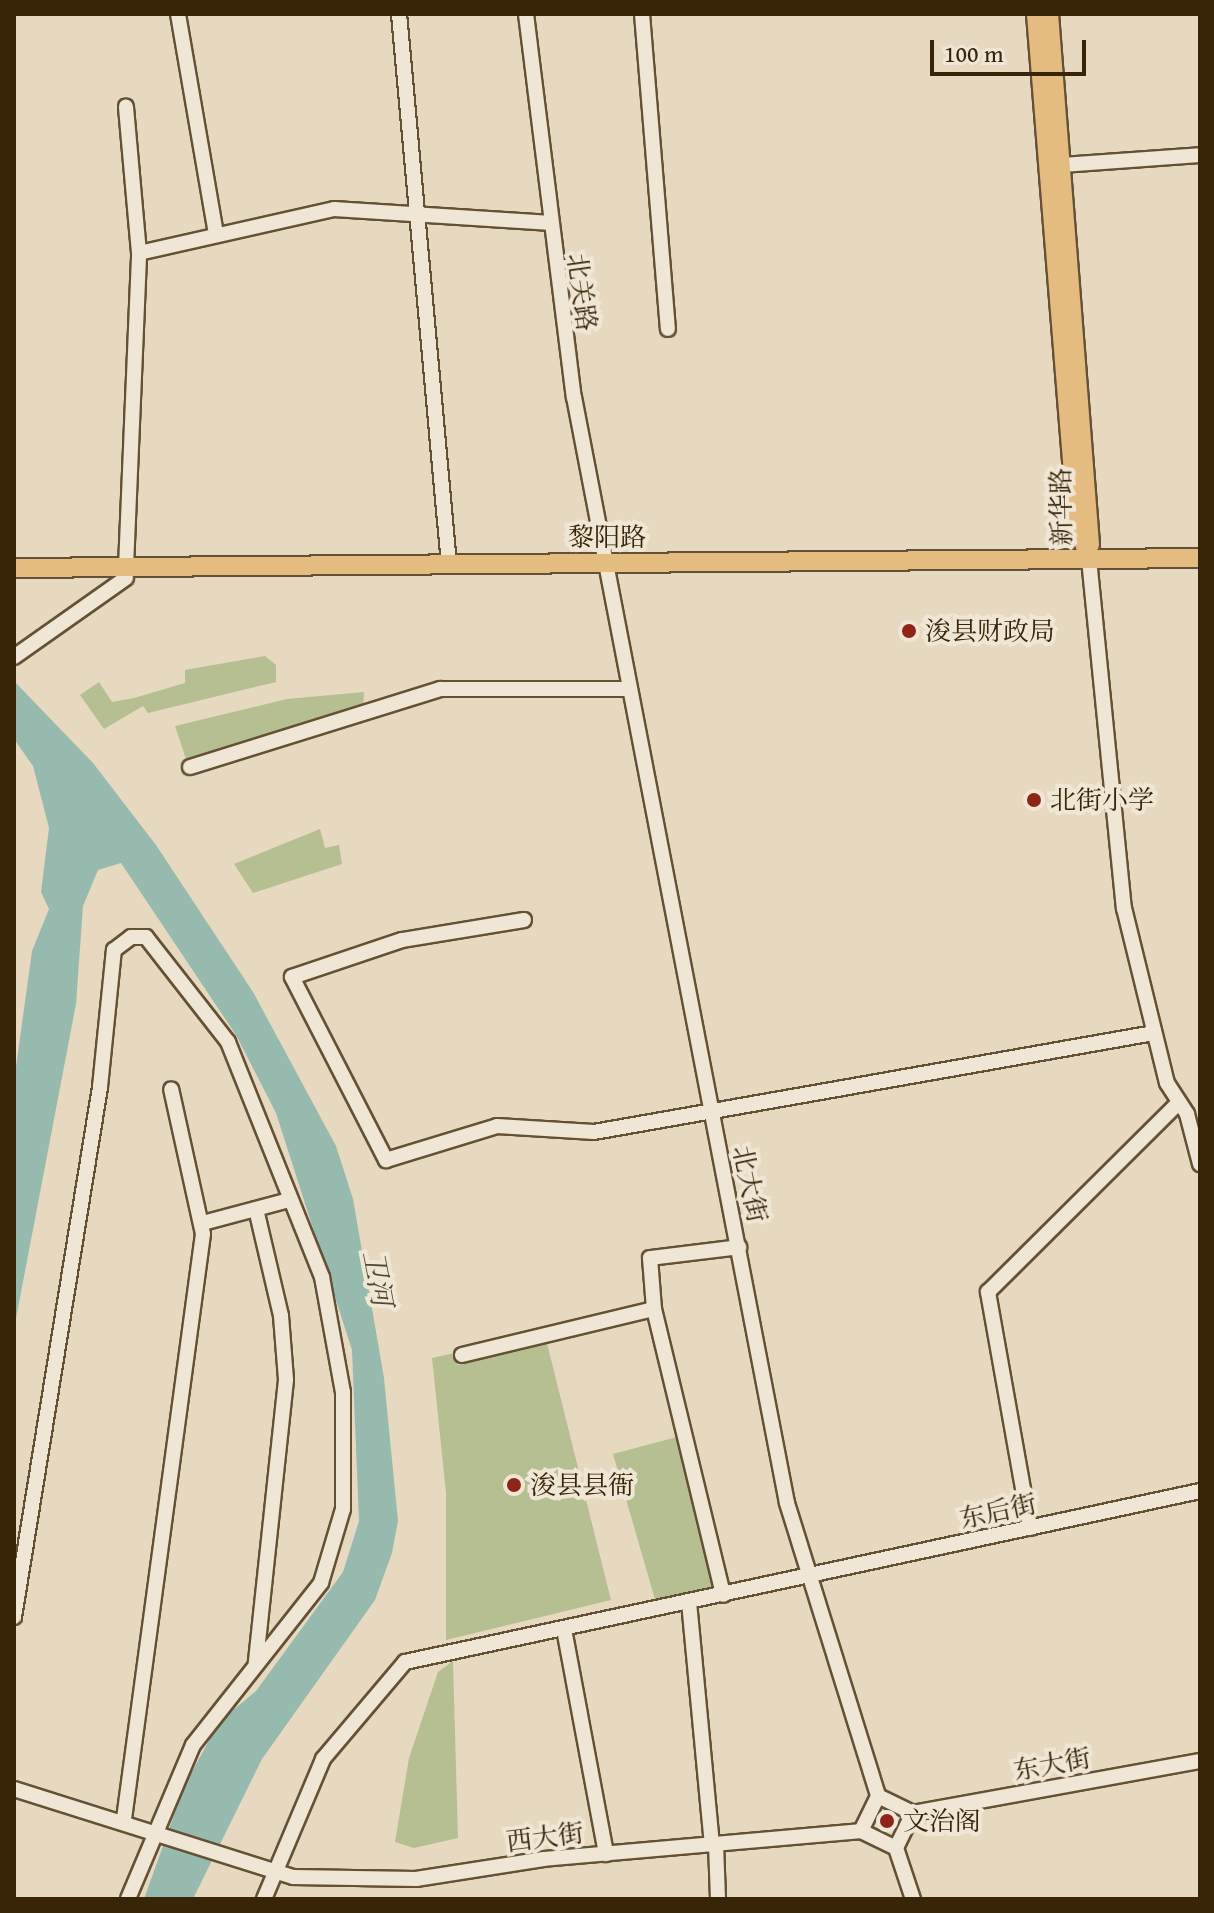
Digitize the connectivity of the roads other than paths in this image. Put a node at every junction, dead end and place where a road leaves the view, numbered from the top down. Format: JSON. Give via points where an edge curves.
{"nodes":[{"id":1,"x":178,"y":14,"type":"edge"},
{"id":2,"x":399,"y":14,"type":"edge"},
{"id":3,"x":526,"y":14,"type":"edge"},
{"id":4,"x":642,"y":14,"type":"edge"},
{"id":5,"x":1036,"y":14,"type":"edge"},
{"id":6,"x":1049,"y":14,"type":"edge"},
{"id":7,"x":126,"y":107,"type":"dead end"},
{"id":8,"x":1200,"y":155,"type":"edge"},
{"id":9,"x":1062,"y":165,"type":"junction"},
{"id":10,"x":412,"y":217,"type":"junction"},
{"id":11,"x":548,"y":223,"type":"junction"},
{"id":12,"x":216,"y":233,"type":"junction"},
{"id":13,"x":139,"y":253,"type":"junction"},
{"id":14,"x":668,"y":329,"type":"dead end"},
{"id":15,"x":1200,"y":558,"type":"edge"},
{"id":16,"x":449,"y":564,"type":"junction"},
{"id":17,"x":1090,"y":564,"type":"junction"},
{"id":18,"x":16,"y":568,"type":"edge"},
{"id":19,"x":605,"y":569,"type":"junction"},
{"id":20,"x":1200,"y":569,"type":"edge"},
{"id":21,"x":126,"y":573,"type":"junction"},
{"id":22,"x":14,"y":657,"type":"edge"},
{"id":23,"x":628,"y":689,"type":"junction"},
{"id":24,"x":190,"y":767,"type":"dead end"},
{"id":25,"x":524,"y":920,"type":"dead end"},
{"id":26,"x":1154,"y":1033,"type":"junction"},
{"id":27,"x":171,"y":1089,"type":"dead end"},
{"id":28,"x":1179,"y":1102,"type":"junction"},
{"id":29,"x":711,"y":1115,"type":"junction"},
{"id":30,"x":1200,"y":1164,"type":"edge"},
{"id":31,"x":289,"y":1200,"type":"junction"},
{"id":32,"x":256,"y":1209,"type":"junction"},
{"id":33,"x":203,"y":1223,"type":"junction"},
{"id":34,"x":739,"y":1247,"type":"junction"},
{"id":35,"x":654,"y":1309,"type":"junction"},
{"id":36,"x":462,"y":1355,"type":"dead end"},
{"id":37,"x":1200,"y":1491,"type":"edge"},
{"id":38,"x":1030,"y":1528,"type":"junction"},
{"id":39,"x":806,"y":1578,"type":"junction"},
{"id":40,"x":723,"y":1595,"type":"junction"},
{"id":41,"x":689,"y":1602,"type":"junction"},
{"id":42,"x":14,"y":1617,"type":"edge"},
{"id":43,"x":564,"y":1629,"type":"junction"},
{"id":44,"x":256,"y":1663,"type":"junction"},
{"id":45,"x":1200,"y":1761,"type":"edge"},
{"id":46,"x":14,"y":1789,"type":"edge"},
{"id":47,"x":878,"y":1796,"type":"junction"},
{"id":48,"x":913,"y":1813,"type":"junction"},
{"id":49,"x":124,"y":1819,"type":"junction"},
{"id":50,"x":158,"y":1830,"type":"junction"},
{"id":51,"x":861,"y":1831,"type":"junction"},
{"id":52,"x":714,"y":1844,"type":"junction"},
{"id":53,"x":896,"y":1848,"type":"junction"},
{"id":54,"x":606,"y":1854,"type":"junction"},
{"id":55,"x":271,"y":1872,"type":"junction"},
{"id":56,"x":128,"y":1899,"type":"edge"},
{"id":57,"x":264,"y":1899,"type":"edge"},
{"id":58,"x":718,"y":1899,"type":"edge"},
{"id":59,"x":913,"y":1899,"type":"edge"}],
"edges":[{"from":1,"to":12,"type":"street"},
{"from":2,"to":10,"type":"street"},
{"from":3,"to":11,"type":"street","name":"北关路"},
{"from":4,"to":14,"type":"street"},
{"from":5,"to":17,"type":"main road","name":"新华路","via":[[1077,522]]},
{"from":6,"to":9,"type":"main road","name":"新华路"},
{"from":7,"to":13,"type":"street"},
{"from":8,"to":9,"type":"street"},
{"from":9,"to":17,"type":"main road","name":"新华路"},
{"from":10,"to":11,"type":"street"},
{"from":10,"to":12,"type":"street","via":[[334,209]]},
{"from":10,"to":16,"type":"street"},
{"from":11,"to":19,"type":"street","name":"北关路"},
{"from":12,"to":13,"type":"street"},
{"from":13,"to":21,"type":"street"},
{"from":15,"to":17,"type":"main road","name":"黎阳路"},
{"from":16,"to":19,"type":"main road","name":"黎阳路"},
{"from":16,"to":21,"type":"main road","name":"黎阳路"},
{"from":17,"to":19,"type":"main road","name":"黎阳路"},
{"from":17,"to":20,"type":"main road","name":"黎阳路"},
{"from":17,"to":26,"type":"street","via":[[1119,881]]},
{"from":18,"to":21,"type":"main road","name":"黎阳路"},
{"from":19,"to":21,"type":"main road","name":"黎阳路"},
{"from":19,"to":23,"type":"street","name":"北大街"},
{"from":21,"to":22,"type":"street"},
{"from":23,"to":24,"type":"street","via":[[440,689]]},
{"from":23,"to":29,"type":"street","name":"北大街"},
{"from":25,"to":29,"type":"street","via":[[402,940],[292,977],[386,1160],[497,1126],[594,1132]]},
{"from":26,"to":28,"type":"street"},
{"from":26,"to":29,"type":"street"},
{"from":27,"to":33,"type":"street"},
{"from":28,"to":30,"type":"street"},
{"from":28,"to":38,"type":"street","via":[[988,1292]]},
{"from":29,"to":34,"type":"street","name":"北大街"},
{"from":31,"to":32,"type":"street"},
{"from":31,"to":42,"type":"street","via":[[223,1033],[155,942],[131,937],[118,944]]},
{"from":31,"to":44,"type":"street","via":[[322,1277],[332,1322],[343,1392],[343,1509],[321,1583],[279,1645]]},
{"from":32,"to":33,"type":"street"},
{"from":32,"to":44,"type":"street","via":[[281,1316],[286,1380]]},
{"from":33,"to":49,"type":"street"},
{"from":34,"to":35,"type":"street","via":[[650,1258]]},
{"from":34,"to":39,"type":"street","name":"北大街"},
{"from":35,"to":36,"type":"street"},
{"from":35,"to":40,"type":"street"},
{"from":37,"to":38,"type":"street","name":"东后街"},
{"from":38,"to":39,"type":"street","name":"东后街"},
{"from":39,"to":40,"type":"street","name":"东后街"},
{"from":39,"to":47,"type":"street","name":"北大街"},
{"from":40,"to":41,"type":"street","name":"东后街"},
{"from":41,"to":43,"type":"street","name":"东后街"},
{"from":41,"to":52,"type":"street"},
{"from":43,"to":54,"type":"street"},
{"from":43,"to":55,"type":"street","name":"东后街","via":[[395,1670],[323,1759]]},
{"from":44,"to":50,"type":"street","via":[[193,1745]]},
{"from":45,"to":48,"type":"street","name":"东大街"},
{"from":46,"to":49,"type":"street","name":"西大街"},
{"from":47,"to":48,"type":"street"},
{"from":47,"to":51,"type":"street"},
{"from":48,"to":53,"type":"street"},
{"from":49,"to":50,"type":"street","name":"西大街"},
{"from":50,"to":55,"type":"street","name":"西大街"},
{"from":50,"to":56,"type":"street"},
{"from":51,"to":52,"type":"street","name":"西大街"},
{"from":51,"to":53,"type":"street"},
{"from":52,"to":54,"type":"street","name":"西大街"},
{"from":52,"to":58,"type":"street"},
{"from":53,"to":59,"type":"street"},
{"from":54,"to":55,"type":"street","name":"西大街","via":[[416,1879]]},
{"from":55,"to":57,"type":"street","name":"东后街"}]}
